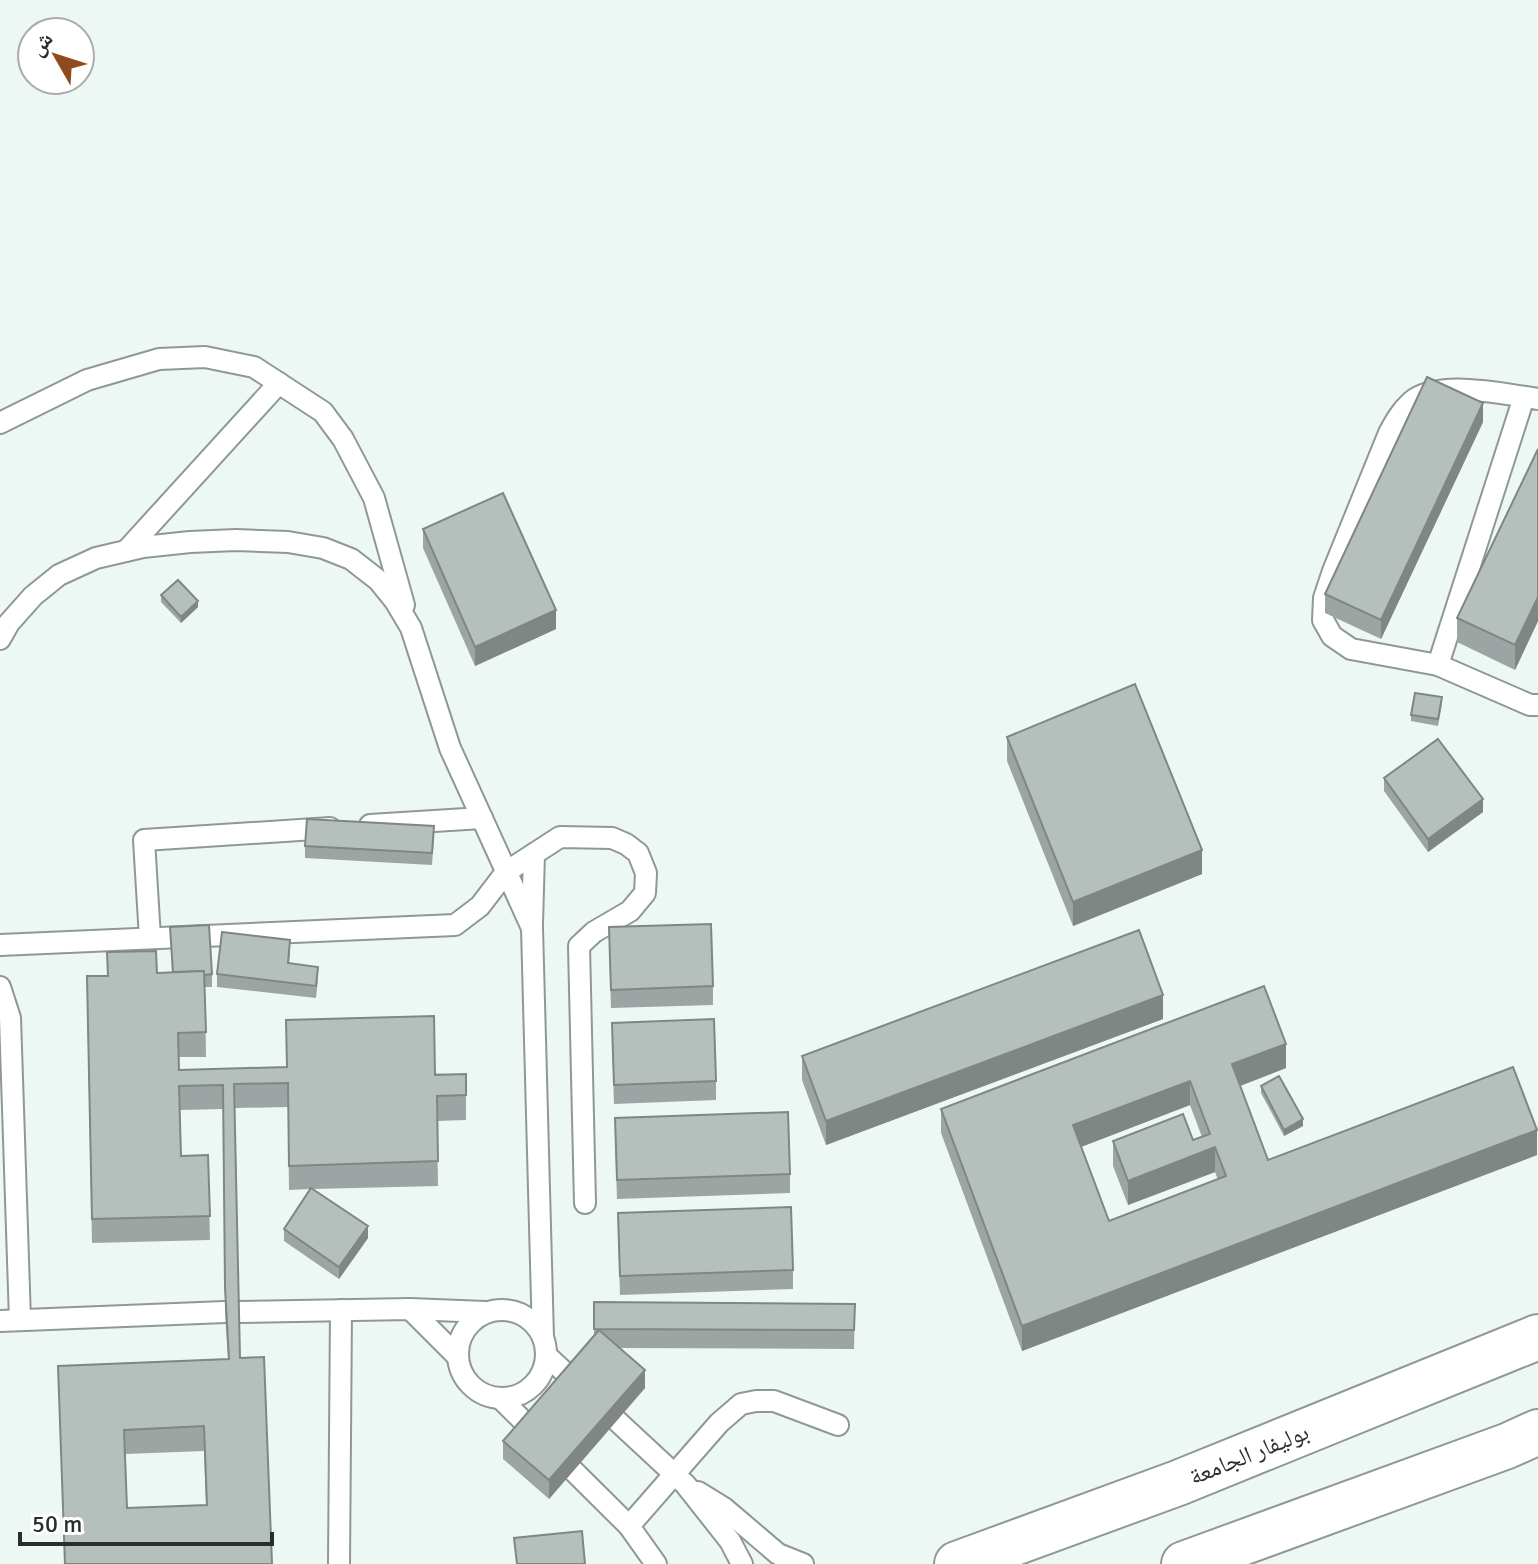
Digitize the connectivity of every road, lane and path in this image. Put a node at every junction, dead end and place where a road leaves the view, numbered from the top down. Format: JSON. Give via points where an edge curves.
{"nodes":[{"id":1,"x":279,"y":383,"type":"junction"},
{"id":2,"x":1531,"y":398,"type":"edge"},
{"id":3,"x":0,"y":423,"type":"edge"},
{"id":4,"x":126,"y":551,"type":"junction"},
{"id":5,"x":411,"y":628,"type":"junction"},
{"id":6,"x":0,"y":639,"type":"edge"},
{"id":7,"x":1438,"y":665,"type":"junction"},
{"id":8,"x":1538,"y":705,"type":"edge"},
{"id":9,"x":482,"y":818,"type":"junction"},
{"id":10,"x":534,"y":854,"type":"junction"},
{"id":11,"x":506,"y":872,"type":"junction"},
{"id":12,"x":532,"y":928,"type":"junction"},
{"id":13,"x":150,"y":938,"type":"junction"},
{"id":14,"x":0,"y":945,"type":"edge"},
{"id":15,"x":0,"y":987,"type":"edge"},
{"id":16,"x":585,"y":1203,"type":"dead end"},
{"id":17,"x":410,"y":1309,"type":"junction"},
{"id":18,"x":341,"y":1310,"type":"junction"},
{"id":19,"x":485,"y":1312,"type":"junction"},
{"id":20,"x":10,"y":1320,"type":"edge"},
{"id":21,"x":1538,"y":1337,"type":"edge"},
{"id":22,"x":545,"y":1346,"type":"junction"},
{"id":23,"x":458,"y":1357,"type":"junction"},
{"id":24,"x":501,"y":1399,"type":"junction"},
{"id":25,"x":838,"y":1425,"type":"dead end"},
{"id":26,"x":1528,"y":1438,"type":"edge"},
{"id":27,"x":680,"y":1479,"type":"junction"},
{"id":28,"x":629,"y":1526,"type":"junction"},
{"id":29,"x":654,"y":1562,"type":"edge"},
{"id":30,"x":339,"y":1564,"type":"edge"},
{"id":31,"x":742,"y":1564,"type":"edge"},
{"id":32,"x":803,"y":1564,"type":"edge"},
{"id":33,"x":957,"y":1564,"type":"edge"},
{"id":34,"x":1184,"y":1564,"type":"edge"}],
"edges":[{"from":1,"to":3,"type":"lane","via":[[254,367],[205,357],[159,359],[87,380]]},
{"from":1,"to":4,"type":"lane"},
{"from":1,"to":5,"type":"lane","via":[[323,412],[343,439],[374,498]]},
{"from":2,"to":7,"type":"lane"},
{"from":2,"to":7,"type":"lane","via":[[1451,389],[1412,401],[1389,433],[1333,571],[1323,620],[1332,636],[1351,649]]},
{"from":4,"to":5,"type":"lane","via":[[236,540],[323,548],[351,559],[378,580]]},
{"from":4,"to":6,"type":"lane","via":[[59,575],[33,596]]},
{"from":5,"to":9,"type":"lane","via":[[450,748]]},
{"from":7,"to":8,"type":"lane"},
{"from":9,"to":11,"type":"lane"},
{"from":9,"to":13,"type":"lane","via":[[144,840]]},
{"from":10,"to":11,"type":"lane"},
{"from":10,"to":12,"type":"lane"},
{"from":10,"to":16,"type":"lane","via":[[560,837],[612,838],[638,853],[646,873],[645,893],[630,911],[579,946]]},
{"from":11,"to":12,"type":"lane"},
{"from":11,"to":13,"type":"lane","via":[[480,906],[455,925]]},
{"from":12,"to":22,"type":"lane"},
{"from":13,"to":14,"type":"lane"},
{"from":15,"to":20,"type":"lane","via":[[10,1018]]},
{"from":17,"to":18,"type":"lane"},
{"from":17,"to":19,"type":"lane"},
{"from":17,"to":23,"type":"lane"},
{"from":18,"to":20,"type":"lane"},
{"from":18,"to":30,"type":"lane"},
{"from":19,"to":22,"type":"lane","via":[[520,1313],[534,1323]]},
{"from":19,"to":23,"type":"lane","via":[[461,1337]]},
{"from":21,"to":33,"type":"street","name":"بوليفار الجامعة","via":[[1178,1483]]},
{"from":22,"to":24,"type":"lane","via":[[543,1372],[532,1386]]},
{"from":22,"to":27,"type":"lane"},
{"from":23,"to":24,"type":"lane","via":[[470,1385]]},
{"from":24,"to":28,"type":"lane"},
{"from":25,"to":27,"type":"lane","via":[[774,1401],[741,1404],[719,1423]]},
{"from":26,"to":34,"type":"street"},
{"from":27,"to":28,"type":"lane"},
{"from":27,"to":31,"type":"lane"},
{"from":27,"to":32,"type":"lane","via":[[778,1554]]},
{"from":28,"to":29,"type":"lane"}]}
